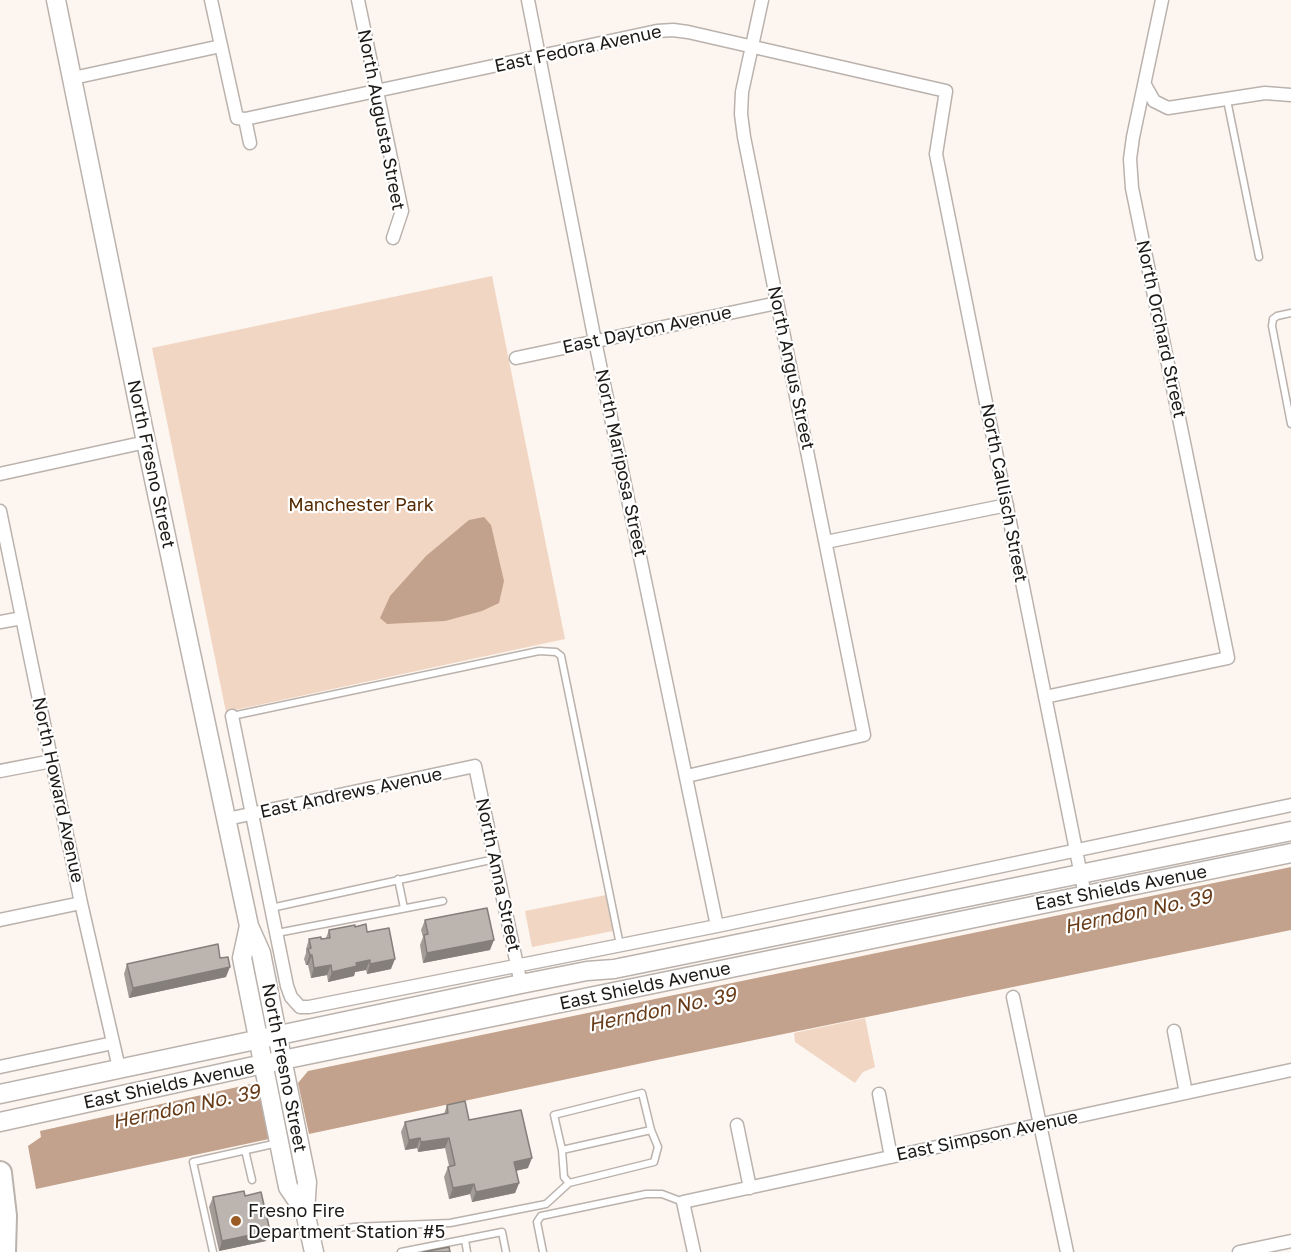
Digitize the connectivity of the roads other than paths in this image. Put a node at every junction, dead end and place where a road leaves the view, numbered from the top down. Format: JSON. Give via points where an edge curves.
{"nodes":[{"id":1,"x":56,"y":0,"type":"edge"},
{"id":2,"x":211,"y":0,"type":"edge"},
{"id":3,"x":358,"y":0,"type":"edge"},
{"id":4,"x":528,"y":0,"type":"edge"},
{"id":5,"x":762,"y":0,"type":"edge"},
{"id":6,"x":1162,"y":0,"type":"edge"},
{"id":7,"x":221,"y":46,"type":"junction"},
{"id":8,"x":752,"y":46,"type":"junction"},
{"id":9,"x":540,"y":57,"type":"junction"},
{"id":10,"x":73,"y":78,"type":"junction"},
{"id":11,"x":1145,"y":85,"type":"junction"},
{"id":12,"x":377,"y":91,"type":"junction"},
{"id":13,"x":946,"y":92,"type":"joint"},
{"id":14,"x":1291,"y":95,"type":"edge"},
{"id":15,"x":1227,"y":100,"type":"junction"},
{"id":16,"x":245,"y":119,"type":"junction"},
{"id":17,"x":250,"y":143,"type":"dead end"},
{"id":18,"x":393,"y":238,"type":"dead end"},
{"id":19,"x":1259,"y":257,"type":"dead end"},
{"id":20,"x":777,"y":303,"type":"junction"},
{"id":21,"x":1291,"y":313,"type":"edge"},
{"id":22,"x":595,"y":341,"type":"junction"},
{"id":23,"x":516,"y":358,"type":"dead end"},
{"id":24,"x":1291,"y":424,"type":"edge"},
{"id":25,"x":146,"y":442,"type":"junction"},
{"id":26,"x":0,"y":474,"type":"edge"},
{"id":27,"x":1007,"y":505,"type":"junction"},
{"id":28,"x":0,"y":511,"type":"edge"},
{"id":29,"x":826,"y":542,"type":"junction"},
{"id":30,"x":22,"y":618,"type":"junction"},
{"id":31,"x":0,"y":622,"type":"edge"},
{"id":32,"x":1045,"y":698,"type":"junction"},
{"id":33,"x":232,"y":716,"type":"joint"},
{"id":34,"x":52,"y":761,"type":"junction"},
{"id":35,"x":476,"y":766,"type":"joint"},
{"id":36,"x":0,"y":771,"type":"edge"},
{"id":37,"x":687,"y":776,"type":"junction"},
{"id":38,"x":1291,"y":805,"type":"edge"},
{"id":39,"x":252,"y":814,"type":"junction"},
{"id":40,"x":227,"y":819,"type":"junction"},
{"id":41,"x":1291,"y":831,"type":"edge"},
{"id":42,"x":1076,"y":850,"type":"junction"},
{"id":43,"x":1291,"y":853,"type":"edge"},
{"id":44,"x":495,"y":859,"type":"junction"},
{"id":45,"x":1080,"y":873,"type":"junction"},
{"id":46,"x":398,"y":879,"type":"junction"},
{"id":47,"x":1085,"y":895,"type":"junction"},
{"id":48,"x":443,"y":901,"type":"dead end"},
{"id":49,"x":81,"y":903,"type":"junction"},
{"id":50,"x":271,"y":908,"type":"junction"},
{"id":51,"x":404,"y":908,"type":"junction"},
{"id":52,"x":0,"y":920,"type":"edge"},
{"id":53,"x":249,"y":926,"type":"junction"},
{"id":54,"x":717,"y":926,"type":"junction"},
{"id":55,"x":277,"y":933,"type":"junction"},
{"id":56,"x":620,"y":945,"type":"junction"},
{"id":57,"x":517,"y":964,"type":"junction"},
{"id":58,"x":521,"y":984,"type":"junction"},
{"id":59,"x":1012,"y":998,"type":"dead end"},
{"id":60,"x":1174,"y":1030,"type":"dead end"},
{"id":61,"x":277,"y":1034,"type":"junction"},
{"id":62,"x":403,"y":1035,"type":"junction"},
{"id":63,"x":258,"y":1038,"type":"junction"},
{"id":64,"x":113,"y":1044,"type":"junction"},
{"id":65,"x":282,"y":1060,"type":"junction"},
{"id":66,"x":263,"y":1064,"type":"junction"},
{"id":67,"x":0,"y":1067,"type":"edge"},
{"id":68,"x":119,"y":1068,"type":"junction"},
{"id":69,"x":1291,"y":1070,"type":"edge"},
{"id":70,"x":1186,"y":1093,"type":"junction"},
{"id":71,"x":0,"y":1094,"type":"edge"},
{"id":72,"x":879,"y":1094,"type":"dead end"},
{"id":73,"x":0,"y":1122,"type":"edge"},
{"id":74,"x":737,"y":1125,"type":"dead end"},
{"id":75,"x":1040,"y":1125,"type":"junction"},
{"id":76,"x":651,"y":1130,"type":"junction"},
{"id":77,"x":277,"y":1136,"type":"junction"},
{"id":78,"x":245,"y":1150,"type":"junction"},
{"id":79,"x":562,"y":1150,"type":"junction"},
{"id":80,"x":891,"y":1157,"type":"junction"},
{"id":81,"x":0,"y":1173,"type":"edge"},
{"id":82,"x":252,"y":1180,"type":"dead end"},
{"id":83,"x":569,"y":1184,"type":"junction"},
{"id":84,"x":750,"y":1188,"type":"junction"},
{"id":85,"x":683,"y":1202,"type":"junction"},
{"id":86,"x":305,"y":1212,"type":"junction"},
{"id":87,"x":465,"y":1240,"type":"junction"},
{"id":88,"x":1291,"y":1241,"type":"edge"},
{"id":89,"x":312,"y":1244,"type":"edge"},
{"id":90,"x":4,"y":1252,"type":"edge"},
{"id":91,"x":213,"y":1252,"type":"edge"},
{"id":92,"x":401,"y":1252,"type":"edge"},
{"id":93,"x":467,"y":1252,"type":"edge"},
{"id":94,"x":506,"y":1252,"type":"edge"},
{"id":95,"x":543,"y":1252,"type":"edge"},
{"id":96,"x":694,"y":1252,"type":"edge"},
{"id":97,"x":1067,"y":1252,"type":"edge"},
{"id":98,"x":1239,"y":1252,"type":"edge"}],
"edges":[{"from":1,"to":10,"type":"main road","name":"North Fresno Street"},
{"from":2,"to":7,"type":"street"},
{"from":3,"to":12,"type":"street","name":"North Augusta Street"},
{"from":4,"to":9,"type":"street","name":"North Mariposa Street"},
{"from":5,"to":8,"type":"street","name":"North Angus Street"},
{"from":6,"to":11,"type":"street","name":"North Orchard Street"},
{"from":7,"to":10,"type":"street"},
{"from":7,"to":16,"type":"street","via":[[237,118]]},
{"from":8,"to":9,"type":"street","name":"East Fedora Avenue","via":[[688,32],[657,31]]},
{"from":8,"to":13,"type":"street","name":"East Fedora Avenue"},
{"from":8,"to":20,"type":"street","name":"North Angus Street","via":[[741,114]]},
{"from":9,"to":12,"type":"street","name":"East Fedora Avenue"},
{"from":9,"to":22,"type":"street","name":"North Mariposa Street"},
{"from":10,"to":25,"type":"main road","name":"North Fresno Street"},
{"from":11,"to":15,"type":"street","via":[[1154,101],[1168,108]]},
{"from":11,"to":32,"type":"street","name":"North Orchard Street","via":[[1130,159],[1132,188],[1228,658]]},
{"from":12,"to":16,"type":"street","name":"East Fedora Avenue"},
{"from":12,"to":18,"type":"street","name":"North Augusta Street","via":[[402,211]]},
{"from":13,"to":27,"type":"street","name":"North Callisch Street","via":[[936,154]]},
{"from":14,"to":15,"type":"street","via":[[1265,93]]},
{"from":15,"to":19,"type":"lane"},
{"from":16,"to":17,"type":"street"},
{"from":20,"to":22,"type":"street","name":"East Dayton Avenue"},
{"from":20,"to":29,"type":"street","name":"North Angus Street"},
{"from":21,"to":24,"type":"lane","via":[[1277,316],[1272,326]]},
{"from":22,"to":23,"type":"street","name":"East Dayton Avenue"},
{"from":22,"to":37,"type":"street","name":"North Mariposa Street"},
{"from":25,"to":26,"type":"street"},
{"from":25,"to":40,"type":"main road","name":"North Fresno Street"},
{"from":27,"to":29,"type":"street"},
{"from":27,"to":32,"type":"street","name":"North Callisch Street"},
{"from":28,"to":30,"type":"street","name":"North Howard Avenue"},
{"from":29,"to":37,"type":"street","name":"North Angus Street","via":[[864,735]]},
{"from":30,"to":31,"type":"street"},
{"from":30,"to":34,"type":"street","name":"North Howard Avenue"},
{"from":32,"to":42,"type":"street","name":"North Callisch Street"},
{"from":33,"to":39,"type":"street"},
{"from":33,"to":56,"type":"lane","via":[[539,651],[556,652],[561,656]]},
{"from":34,"to":36,"type":"street"},
{"from":34,"to":49,"type":"street","name":"North Howard Avenue"},
{"from":35,"to":39,"type":"street","name":"East Andrews Avenue"},
{"from":35,"to":44,"type":"street","name":"North Anna Street"},
{"from":37,"to":54,"type":"street","name":"North Mariposa Street"},
{"from":38,"to":42,"type":"street"},
{"from":39,"to":40,"type":"street","name":"East Andrews Avenue"},
{"from":39,"to":50,"type":"street"},
{"from":40,"to":53,"type":"main road","name":"North Fresno Street"},
{"from":41,"to":45,"type":"main road","name":"East Shields Avenue"},
{"from":42,"to":45,"type":"street","name":"North Callisch Street"},
{"from":42,"to":54,"type":"street"},
{"from":43,"to":47,"type":"main road","name":"East Shields Avenue"},
{"from":44,"to":46,"type":"lane"},
{"from":44,"to":57,"type":"street","name":"North Anna Street"},
{"from":45,"to":47,"type":"street","name":"North Callisch Street"},
{"from":45,"to":58,"type":"main road","name":"East Shields Avenue","via":[[614,969]]},
{"from":46,"to":50,"type":"lane"},
{"from":46,"to":51,"type":"lane"},
{"from":47,"to":62,"type":"main road","name":"East Shields Avenue"},
{"from":48,"to":51,"type":"lane"},
{"from":49,"to":52,"type":"street"},
{"from":49,"to":64,"type":"street","name":"North Howard Avenue"},
{"from":50,"to":55,"type":"street"},
{"from":51,"to":55,"type":"lane"},
{"from":53,"to":61,"type":"main road","name":"North Fresno Street","via":[[261,953]]},
{"from":53,"to":63,"type":"main road","name":"North Fresno Street","via":[[242,958]]},
{"from":54,"to":56,"type":"street"},
{"from":55,"to":57,"type":"street","via":[[291,997],[300,1007]]},
{"from":56,"to":57,"type":"street"},
{"from":57,"to":58,"type":"street","name":"North Anna Street"},
{"from":58,"to":61,"type":"main road","name":"East Shields Avenue"},
{"from":58,"to":62,"type":"main road","via":[[515,999],[446,1016]]},
{"from":59,"to":75,"type":"street"},
{"from":60,"to":70,"type":"street"},
{"from":61,"to":63,"type":"main road","name":"East Shields Avenue"},
{"from":61,"to":65,"type":"main road","name":"North Fresno Street"},
{"from":62,"to":65,"type":"main road","name":"East Shields Avenue"},
{"from":63,"to":66,"type":"main road","name":"North Fresno Street"},
{"from":63,"to":68,"type":"main road","name":"East Shields Avenue"},
{"from":64,"to":67,"type":"street"},
{"from":64,"to":68,"type":"street","name":"North Howard Avenue"},
{"from":65,"to":66,"type":"main road","name":"East Shields Avenue"},
{"from":65,"to":86,"type":"main road","name":"North Fresno Street","via":[[307,1182]]},
{"from":66,"to":73,"type":"main road","name":"East Shields Avenue"},
{"from":66,"to":77,"type":"main road","name":"North Fresno Street"},
{"from":68,"to":71,"type":"main road","name":"East Shields Avenue"},
{"from":69,"to":70,"type":"street","name":"East Simpson Avenue"},
{"from":70,"to":75,"type":"street","name":"East Simpson Avenue"},
{"from":72,"to":80,"type":"street"},
{"from":74,"to":84,"type":"street"},
{"from":75,"to":80,"type":"street","name":"East Simpson Avenue"},
{"from":75,"to":97,"type":"street"},
{"from":76,"to":79,"type":"lane"},
{"from":76,"to":79,"type":"lane","via":[[642,1094],[554,1115]]},
{"from":76,"to":83,"type":"lane","via":[[658,1147],[654,1162]]},
{"from":77,"to":78,"type":"lane"},
{"from":77,"to":86,"type":"main road","name":"North Fresno Street","via":[[288,1187]]},
{"from":78,"to":82,"type":"lane"},
{"from":78,"to":91,"type":"lane","via":[[193,1162]]},
{"from":79,"to":83,"type":"lane","via":[[564,1177]]},
{"from":80,"to":84,"type":"street","name":"East Simpson Avenue"},
{"from":81,"to":90,"type":"highway"},
{"from":83,"to":89,"type":"lane","via":[[546,1204],[450,1223],[354,1227]]},
{"from":84,"to":85,"type":"street","name":"East Simpson Avenue"},
{"from":85,"to":95,"type":"lane","via":[[662,1194],[646,1194],[541,1216],[537,1222]]},
{"from":85,"to":96,"type":"street"},
{"from":86,"to":89,"type":"main road","name":"North Fresno Street"},
{"from":87,"to":92,"type":"lane"},
{"from":87,"to":93,"type":"lane"},
{"from":87,"to":94,"type":"lane","via":[[502,1232]]},
{"from":88,"to":98,"type":"street"}]}
